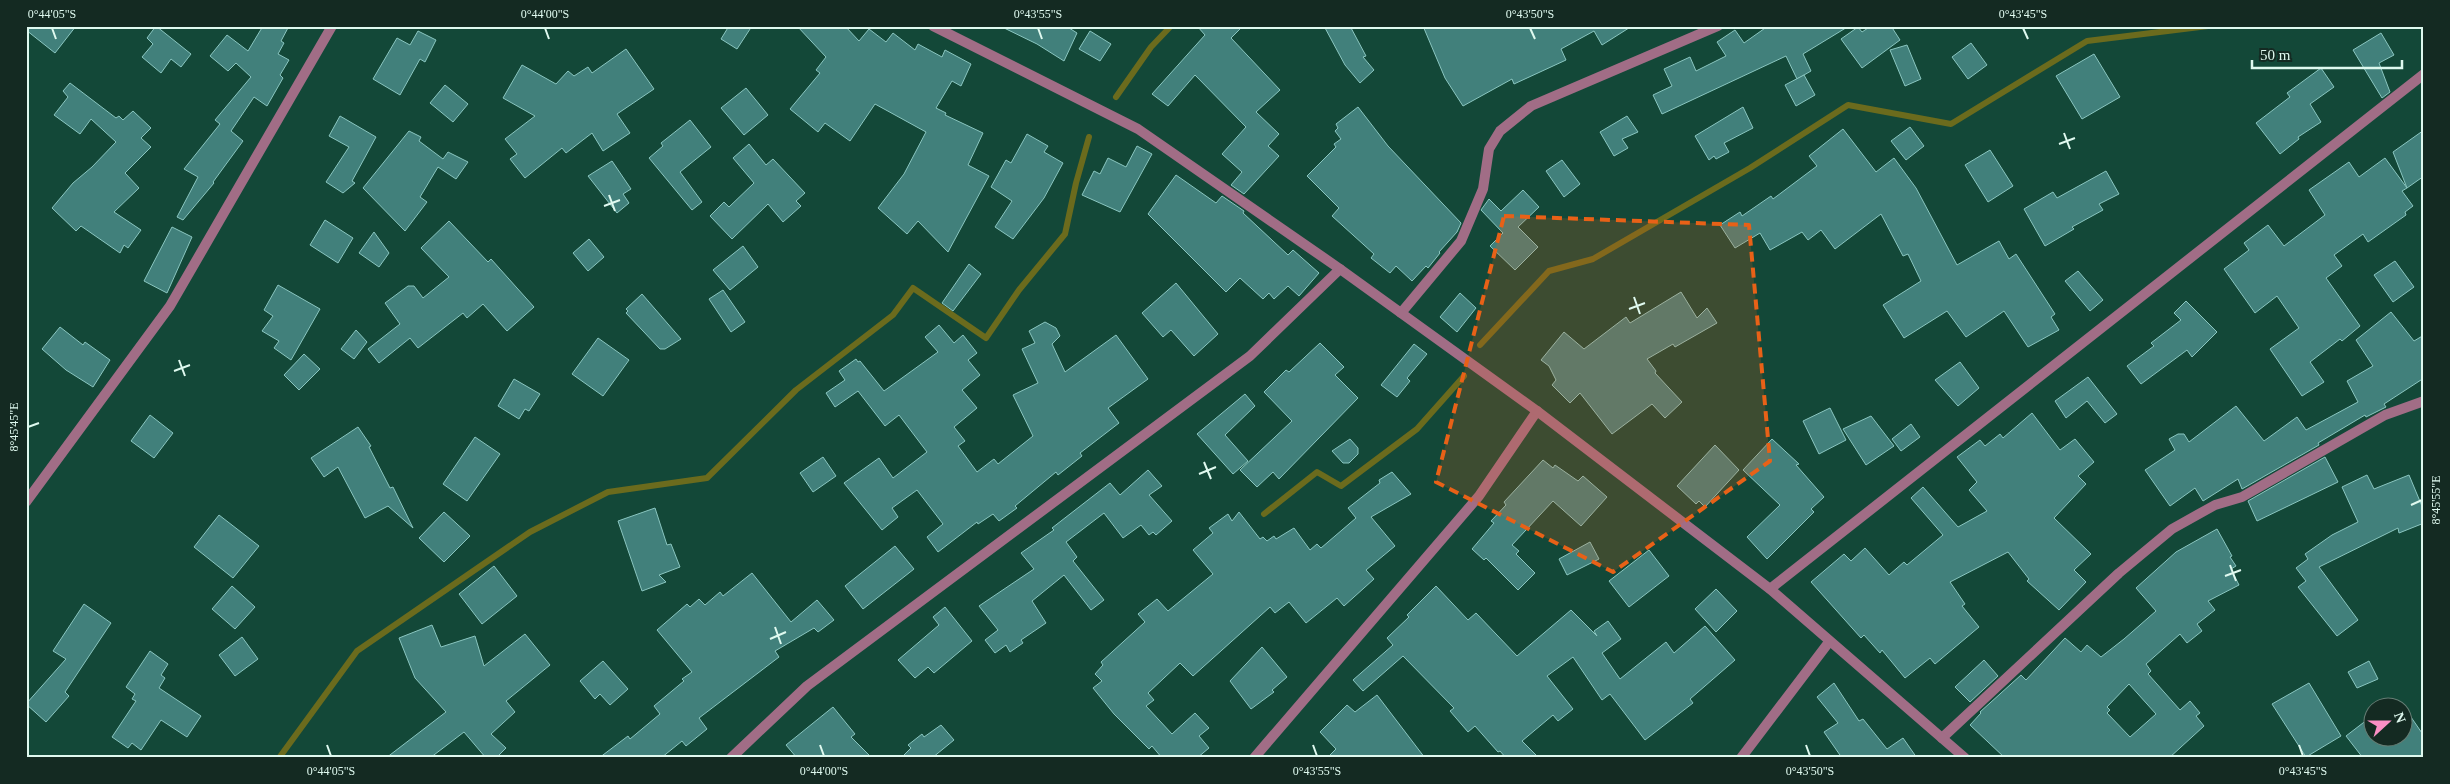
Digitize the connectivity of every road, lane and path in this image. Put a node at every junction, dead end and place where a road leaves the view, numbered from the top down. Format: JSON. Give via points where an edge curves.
{"nodes":[{"id":1,"x":332,"y":26,"type":"edge"},
{"id":2,"x":933,"y":26,"type":"edge"},
{"id":3,"x":1718,"y":26,"type":"edge"},
{"id":4,"x":2424,"y":74,"type":"edge"},
{"id":5,"x":1340,"y":269,"type":"junction"},
{"id":6,"x":1401,"y":313,"type":"junction"},
{"id":7,"x":2424,"y":401,"type":"edge"},
{"id":8,"x":1537,"y":411,"type":"junction"},
{"id":9,"x":26,"y":502,"type":"edge"},
{"id":10,"x":1770,"y":589,"type":"junction"},
{"id":11,"x":1829,"y":642,"type":"junction"},
{"id":12,"x":1942,"y":738,"type":"junction"},
{"id":13,"x":731,"y":758,"type":"edge"},
{"id":14,"x":1254,"y":758,"type":"edge"},
{"id":15,"x":1742,"y":758,"type":"edge"},
{"id":16,"x":1965,"y":758,"type":"edge"}],
"edges":[{"from":1,"to":9,"type":"street","via":[[170,306]]},
{"from":2,"to":5,"type":"street","via":[[1138,129]]},
{"from":3,"to":6,"type":"street","via":[[1530,106],[1500,131],[1489,149],[1483,189],[1461,241]]},
{"from":4,"to":10,"type":"street"},
{"from":5,"to":6,"type":"street"},
{"from":5,"to":13,"type":"street","via":[[1250,356],[806,686]]},
{"from":6,"to":8,"type":"street"},
{"from":7,"to":12,"type":"street","via":[[2385,415],[2242,497],[2215,505],[2172,529],[2119,573]]},
{"from":8,"to":10,"type":"street"},
{"from":8,"to":14,"type":"street","via":[[1479,496]]},
{"from":10,"to":11,"type":"street"},
{"from":11,"to":12,"type":"street"},
{"from":11,"to":15,"type":"street"},
{"from":12,"to":16,"type":"street"}]}
